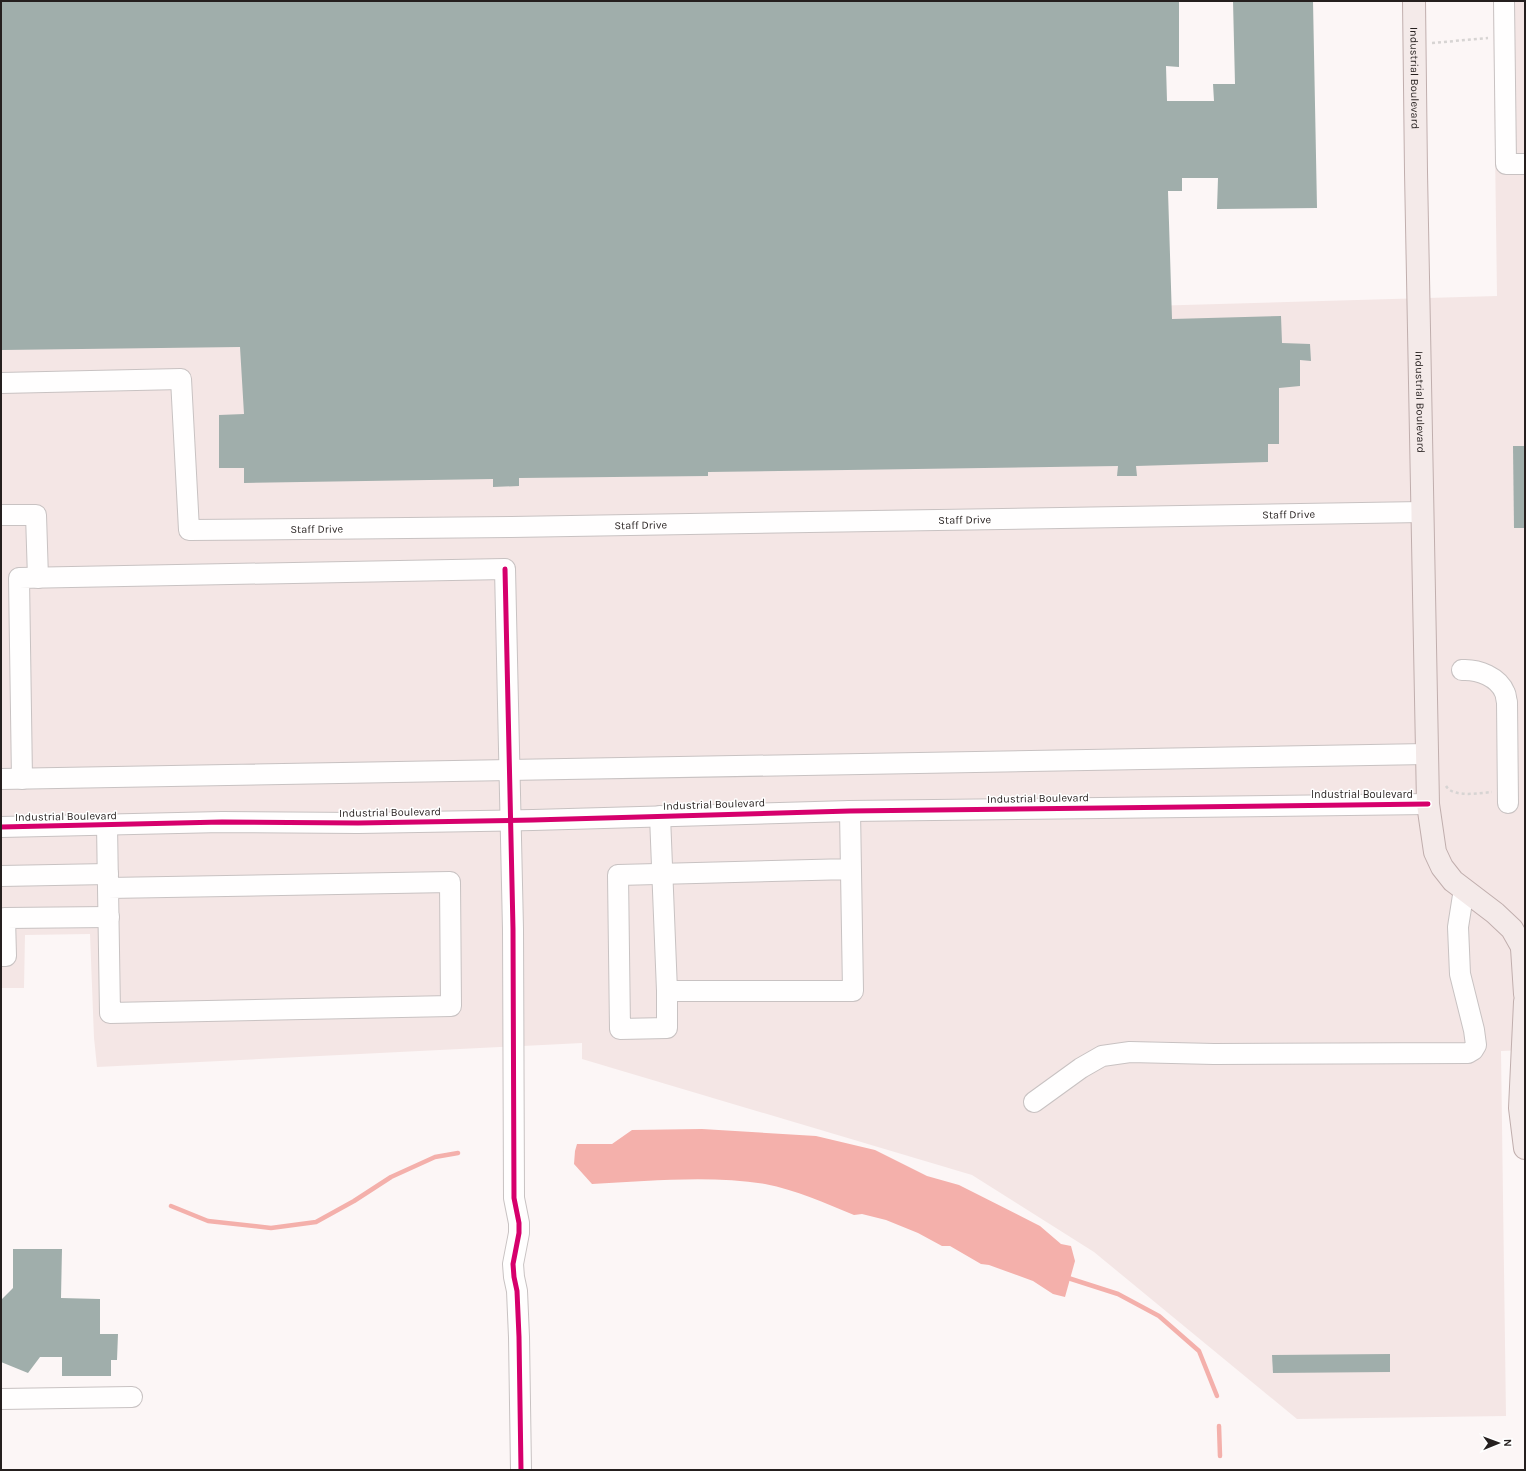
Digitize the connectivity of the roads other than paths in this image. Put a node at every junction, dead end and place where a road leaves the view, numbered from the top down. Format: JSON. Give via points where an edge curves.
{"nodes":[{"id":1,"x":1414,"y":1,"type":"edge"},
{"id":2,"x":1504,"y":1,"type":"edge"},
{"id":3,"x":1525,"y":164,"type":"edge"},
{"id":4,"x":1,"y":383,"type":"edge"},
{"id":5,"x":1422,"y":512,"type":"junction"},
{"id":6,"x":1,"y":515,"type":"edge"},
{"id":7,"x":28,"y":578,"type":"junction"},
{"id":8,"x":1462,"y":670,"type":"dead end"},
{"id":9,"x":1427,"y":754,"type":"junction"},
{"id":10,"x":517,"y":771,"type":"junction"},
{"id":11,"x":1,"y":779,"type":"edge"},
{"id":12,"x":22,"y":779,"type":"junction"},
{"id":13,"x":1508,"y":796,"type":"road end"},
{"id":14,"x":1428,"y":804,"type":"junction"},
{"id":15,"x":850,"y":811,"type":"junction"},
{"id":16,"x":660,"y":816,"type":"junction"},
{"id":17,"x":510,"y":820,"type":"junction"},
{"id":18,"x":107,"y":825,"type":"junction"},
{"id":19,"x":1,"y":827,"type":"edge"},
{"id":20,"x":851,"y":869,"type":"junction"},
{"id":21,"x":662,"y":874,"type":"junction"},
{"id":22,"x":1,"y":876,"type":"edge"},
{"id":23,"x":108,"y":881,"type":"junction"},
{"id":24,"x":1464,"y":889,"type":"junction"},
{"id":25,"x":108,"y":917,"type":"junction"},
{"id":26,"x":1524,"y":950,"type":"edge"},
{"id":27,"x":1,"y":956,"type":"edge"},
{"id":28,"x":667,"y":990,"type":"junction"},
{"id":29,"x":1525,"y":994,"type":"edge"},
{"id":30,"x":1525,"y":1002,"type":"edge"},
{"id":31,"x":1034,"y":1102,"type":"dead end"},
{"id":32,"x":1525,"y":1148,"type":"edge"},
{"id":33,"x":132,"y":1397,"type":"dead end"},
{"id":34,"x":1,"y":1399,"type":"edge"},
{"id":35,"x":521,"y":1470,"type":"edge"}],
"edges":[{"from":1,"to":5,"type":"main road","name":"Industrial Boulevard"},
{"from":2,"to":3,"type":"street","via":[[1506,164]]},
{"from":4,"to":5,"type":"street","name":"Staff Drive","via":[[181,379],[189,530]]},
{"from":5,"to":9,"type":"main road","name":"Industrial Boulevard"},
{"from":6,"to":7,"type":"street","via":[[36,515]]},
{"from":7,"to":10,"type":"street","via":[[498,569]]},
{"from":7,"to":12,"type":"street"},
{"from":8,"to":13,"type":"street","via":[[1482,673],[1492,678],[1505,692]]},
{"from":9,"to":10,"type":"street"},
{"from":9,"to":14,"type":"main road","name":"Industrial Boulevard"},
{"from":10,"to":12,"type":"street"},
{"from":10,"to":17,"type":"street"},
{"from":11,"to":12,"type":"street"},
{"from":14,"to":15,"type":"street","name":"Industrial Boulevard"},
{"from":14,"to":24,"type":"main road","name":"Industrial Boulevard","via":[[1435,852],[1442,867]]},
{"from":15,"to":16,"type":"street","name":"Industrial Boulevard"},
{"from":15,"to":20,"type":"street"},
{"from":16,"to":17,"type":"street","name":"Industrial Boulevard"},
{"from":16,"to":21,"type":"street"},
{"from":17,"to":18,"type":"street","name":"Industrial Boulevard"},
{"from":17,"to":35,"type":"street","via":[[514,1198],[519,1223],[513,1264],[519,1329]]},
{"from":18,"to":19,"type":"street","name":"Industrial Boulevard"},
{"from":18,"to":23,"type":"street"},
{"from":20,"to":21,"type":"street"},
{"from":20,"to":28,"type":"street","via":[[853,991]]},
{"from":21,"to":28,"type":"street"},
{"from":21,"to":28,"type":"street","via":[[618,875],[620,1029],[667,1028]]},
{"from":22,"to":23,"type":"street"},
{"from":23,"to":25,"type":"street"},
{"from":23,"to":25,"type":"street","via":[[450,882],[451,1006],[110,1013]]},
{"from":24,"to":26,"type":"main road","name":"Industrial Boulevard","via":[[1512,929]]},
{"from":24,"to":31,"type":"street","via":[[1458,927],[1460,974],[1476,1045],[1468,1053],[1130,1052],[1102,1056],[1080,1068]]},
{"from":25,"to":27,"type":"street","via":[[5,918],[6,956]]},
{"from":26,"to":29,"type":"main road","name":"Industrial Boulevard"},
{"from":30,"to":32,"type":"main road","via":[[1520,1108]]},
{"from":33,"to":34,"type":"street"}]}
